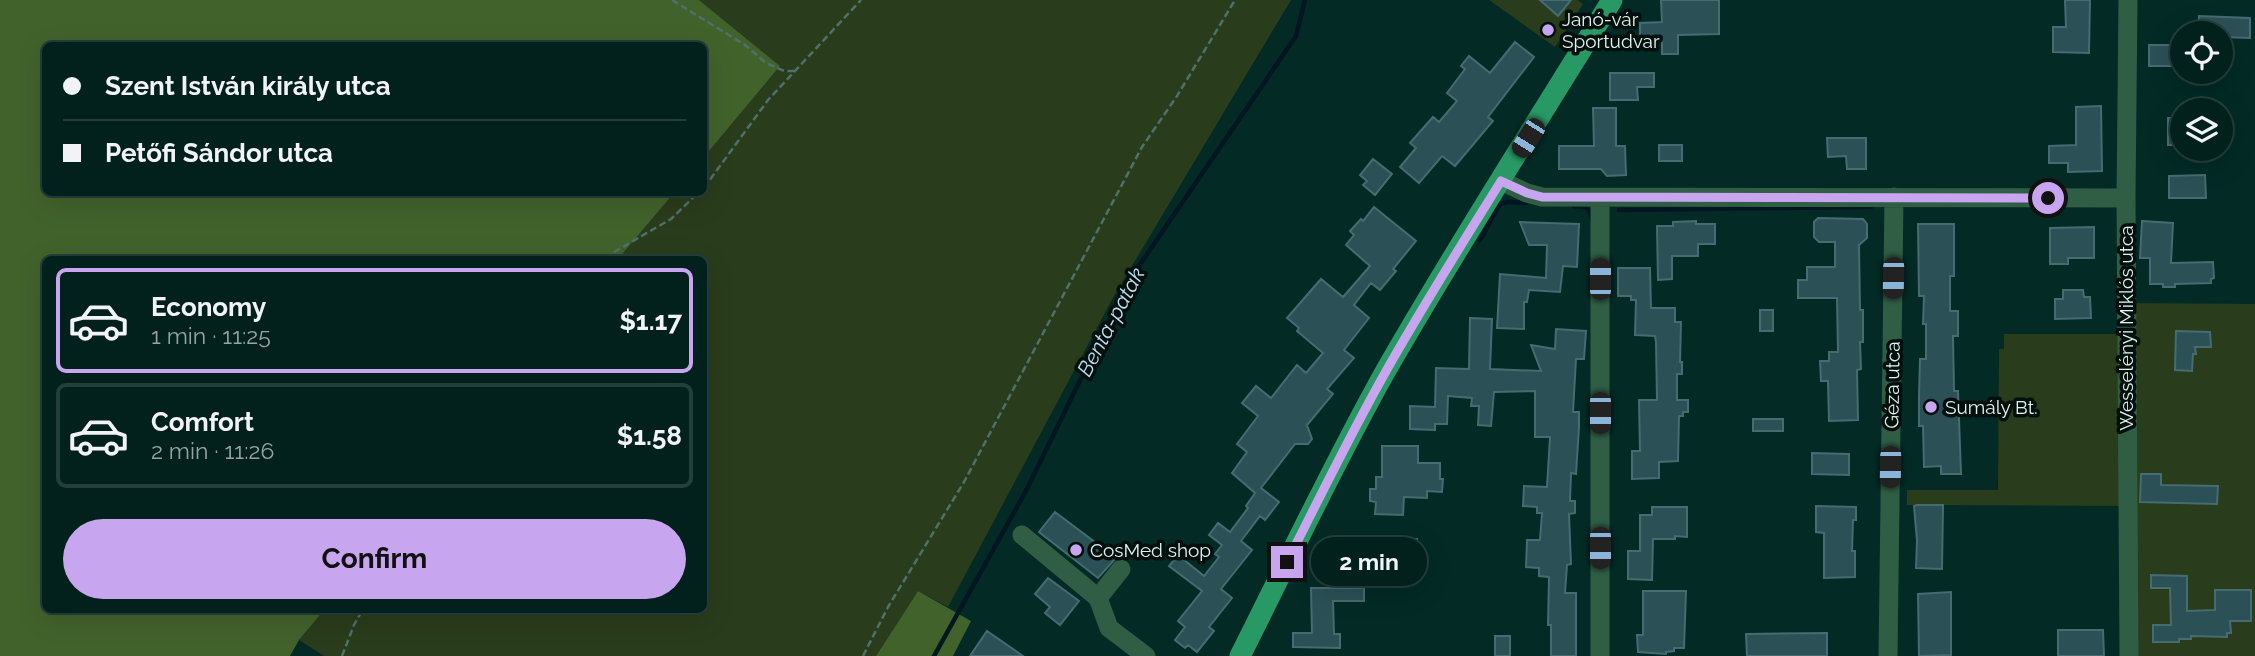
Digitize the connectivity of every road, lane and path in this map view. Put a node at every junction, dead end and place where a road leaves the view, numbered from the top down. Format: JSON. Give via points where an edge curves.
{"nodes":[{"id":1,"x":672,"y":0,"type":"edge"},
{"id":2,"x":861,"y":0,"type":"edge"},
{"id":3,"x":1235,"y":0,"type":"edge"},
{"id":4,"x":1612,"y":0,"type":"edge"},
{"id":5,"x":2128,"y":0,"type":"edge"},
{"id":6,"x":797,"y":69,"type":"junction"},
{"id":7,"x":1501,"y":181,"type":"junction"},
{"id":8,"x":707,"y":184,"type":"edge"},
{"id":9,"x":695,"y":196,"type":"edge"},
{"id":10,"x":1894,"y":197,"type":"junction"},
{"id":11,"x":1600,"y":198,"type":"junction"},
{"id":12,"x":2126,"y":198,"type":"junction"},
{"id":13,"x":609,"y":256,"type":"edge"},
{"id":14,"x":1022,"y":535,"type":"dead end"},
{"id":15,"x":1121,"y":569,"type":"dead end"},
{"id":16,"x":1098,"y":598,"type":"junction"},
{"id":17,"x":361,"y":613,"type":"edge"},
{"id":18,"x":342,"y":656,"type":"edge"},
{"id":19,"x":863,"y":656,"type":"edge"},
{"id":20,"x":1146,"y":656,"type":"edge"},
{"id":21,"x":1240,"y":656,"type":"edge"},
{"id":22,"x":1600,"y":656,"type":"edge"},
{"id":23,"x":1888,"y":656,"type":"edge"},
{"id":24,"x":2129,"y":656,"type":"edge"}],
"edges":[{"from":1,"to":6,"type":"path","via":[[777,68]]},
{"from":2,"to":6,"type":"path"},
{"from":3,"to":19,"type":"path","via":[[1142,147],[964,482]]},
{"from":4,"to":7,"type":"main road"},
{"from":5,"to":12,"type":"street","name":"Wesselényi Miklós utca"},
{"from":6,"to":8,"type":"path","via":[[759,111]]},
{"from":7,"to":11,"type":"street","via":[[1536,196]]},
{"from":7,"to":21,"type":"main road","via":[[1424,304],[1345,445]]},
{"from":9,"to":13,"type":"path","via":[[671,219]]},
{"from":10,"to":11,"type":"street"},
{"from":10,"to":12,"type":"street"},
{"from":10,"to":23,"type":"street","name":"Géza utca"},
{"from":11,"to":22,"type":"street"},
{"from":12,"to":24,"type":"street","name":"Wesselényi Miklós utca"},
{"from":14,"to":16,"type":"street"},
{"from":15,"to":16,"type":"street"},
{"from":16,"to":20,"type":"street","via":[[1109,628]]},
{"from":17,"to":18,"type":"path"}]}
